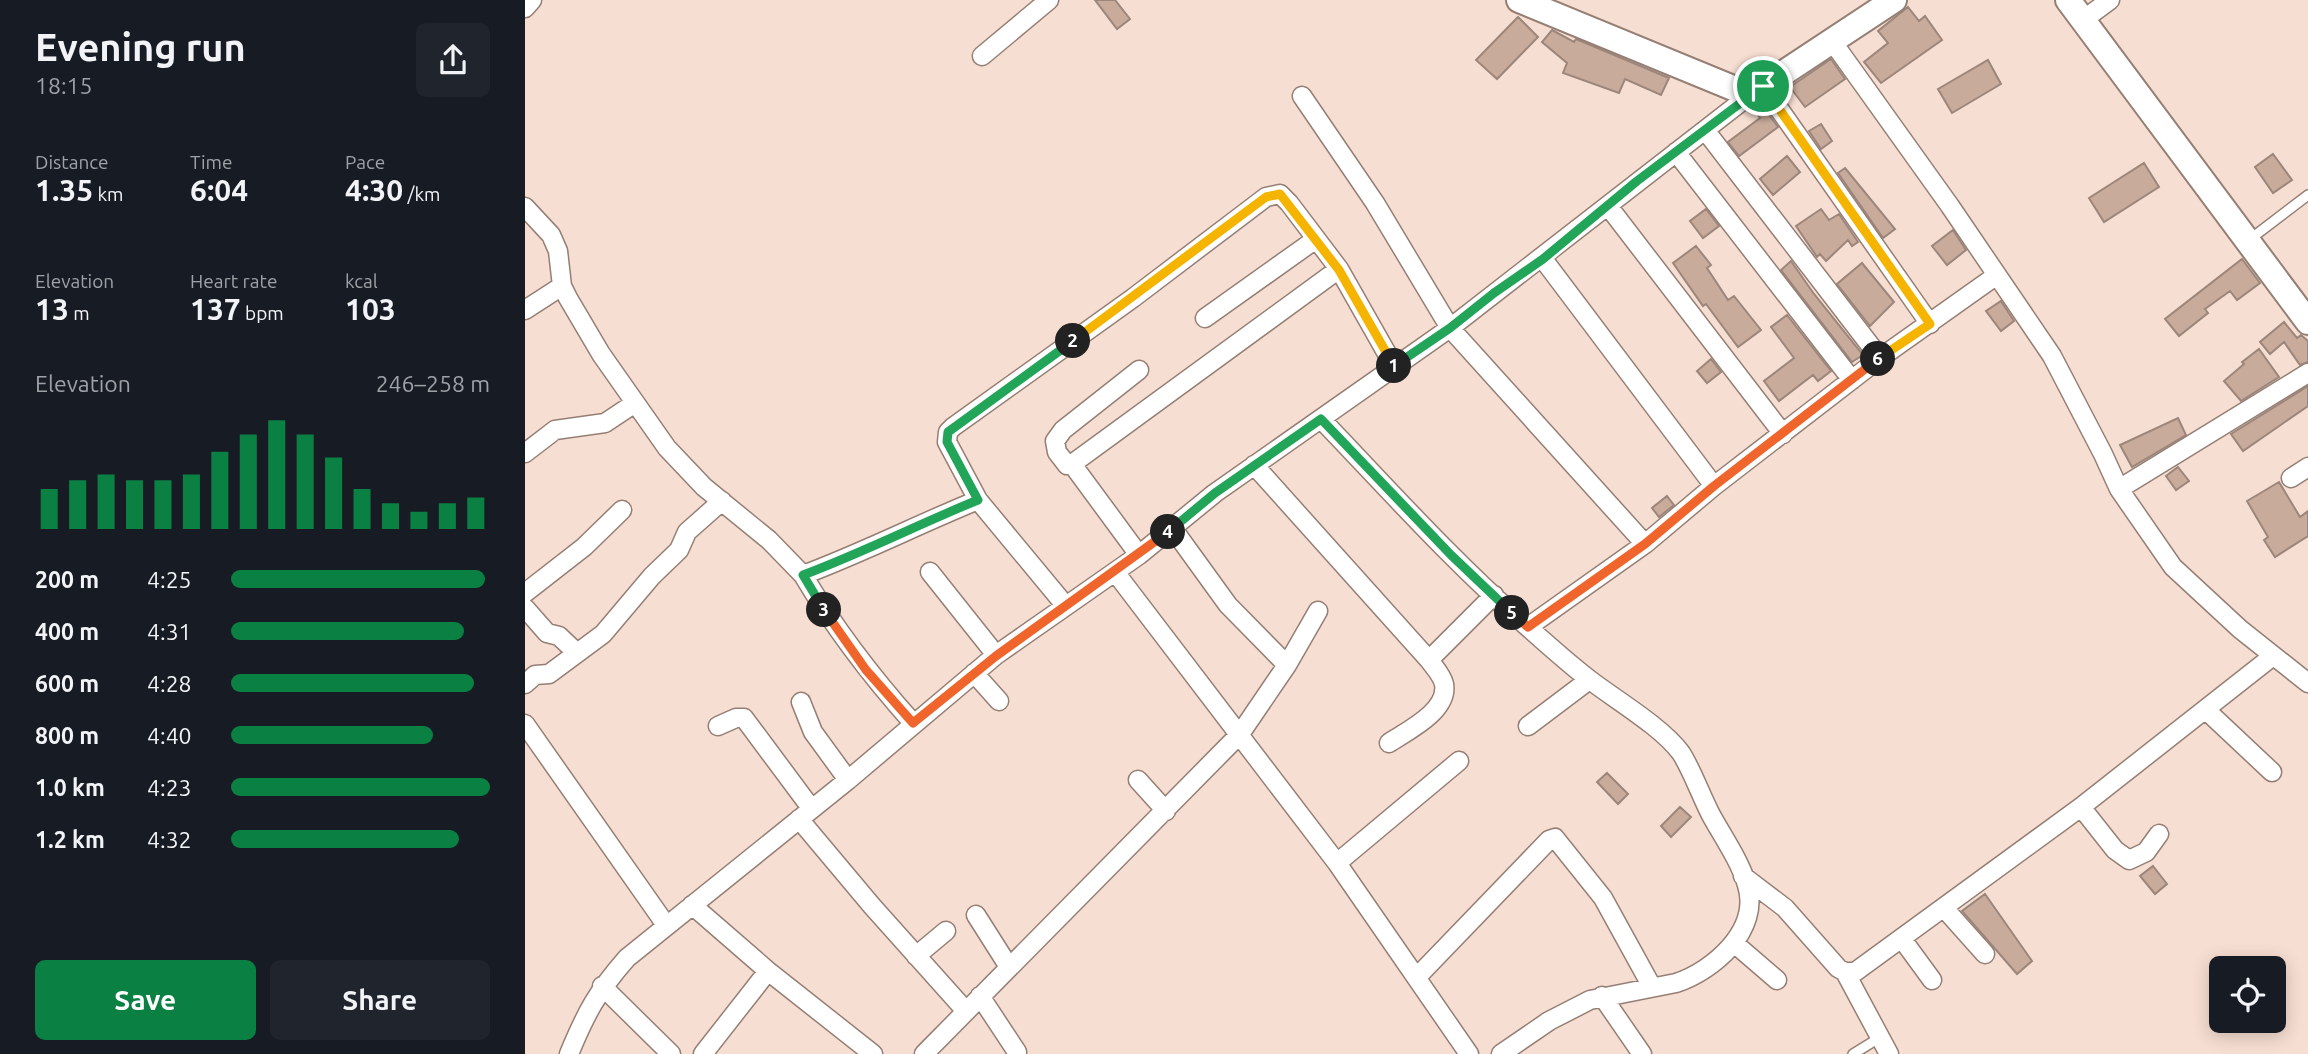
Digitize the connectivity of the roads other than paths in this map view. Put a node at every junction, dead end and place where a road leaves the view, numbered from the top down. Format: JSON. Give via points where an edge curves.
{"nodes":[{"id":1,"x":532,"y":0,"type":"edge"},
{"id":2,"x":1049,"y":0,"type":"edge"},
{"id":3,"x":1519,"y":0,"type":"edge"},
{"id":4,"x":1894,"y":0,"type":"edge"},
{"id":5,"x":2068,"y":0,"type":"edge"},
{"id":6,"x":2111,"y":0,"type":"edge"},
{"id":7,"x":525,"y":8,"type":"edge"},
{"id":8,"x":2083,"y":20,"type":"junction"},
{"id":9,"x":1832,"y":41,"type":"junction"},
{"id":10,"x":982,"y":56,"type":"dead end"},
{"id":11,"x":1757,"y":91,"type":"junction"},
{"id":12,"x":1302,"y":96,"type":"dead end"},
{"id":13,"x":1705,"y":130,"type":"junction"},
{"id":14,"x":1676,"y":152,"type":"junction"},
{"id":15,"x":2308,"y":195,"type":"edge"},
{"id":16,"x":1608,"y":206,"type":"junction"},
{"id":17,"x":525,"y":207,"type":"edge"},
{"id":18,"x":1316,"y":239,"type":"junction"},
{"id":19,"x":2248,"y":241,"type":"junction"},
{"id":20,"x":1543,"y":259,"type":"junction"},
{"id":21,"x":1339,"y":270,"type":"junction"},
{"id":22,"x":1997,"y":275,"type":"junction"},
{"id":23,"x":562,"y":286,"type":"junction"},
{"id":24,"x":525,"y":310,"type":"edge"},
{"id":25,"x":1205,"y":318,"type":"dead end"},
{"id":26,"x":2308,"y":322,"type":"edge"},
{"id":27,"x":1930,"y":324,"type":"junction"},
{"id":28,"x":1450,"y":328,"type":"junction"},
{"id":29,"x":1880,"y":358,"type":"junction"},
{"id":30,"x":1394,"y":366,"type":"junction"},
{"id":31,"x":1139,"y":370,"type":"dead end"},
{"id":32,"x":2308,"y":373,"type":"edge"},
{"id":33,"x":1852,"y":380,"type":"junction"},
{"id":34,"x":635,"y":403,"type":"junction"},
{"id":35,"x":1321,"y":419,"type":"junction"},
{"id":36,"x":1783,"y":434,"type":"junction"},
{"id":37,"x":525,"y":453,"type":"edge"},
{"id":38,"x":1072,"y":464,"type":"junction"},
{"id":39,"x":1254,"y":465,"type":"junction"},
{"id":40,"x":2308,"y":467,"type":"edge"},
{"id":41,"x":2291,"y":478,"type":"dead end"},
{"id":42,"x":1714,"y":486,"type":"junction"},
{"id":43,"x":2119,"y":489,"type":"junction"},
{"id":44,"x":978,"y":500,"type":"junction"},
{"id":45,"x":722,"y":501,"type":"junction"},
{"id":46,"x":622,"y":510,"type":"dead end"},
{"id":47,"x":1173,"y":529,"type":"junction"},
{"id":48,"x":1645,"y":544,"type":"junction"},
{"id":49,"x":1139,"y":555,"type":"junction"},
{"id":50,"x":930,"y":572,"type":"dead end"},
{"id":51,"x":1115,"y":572,"type":"junction"},
{"id":52,"x":803,"y":575,"type":"junction"},
{"id":53,"x":525,"y":593,"type":"edge"},
{"id":54,"x":1494,"y":595,"type":"junction"},
{"id":55,"x":1065,"y":605,"type":"junction"},
{"id":56,"x":525,"y":608,"type":"edge"},
{"id":57,"x":1318,"y":611,"type":"dead end"},
{"id":58,"x":1528,"y":627,"type":"junction"},
{"id":59,"x":577,"y":653,"type":"junction"},
{"id":60,"x":996,"y":656,"type":"junction"},
{"id":61,"x":2273,"y":656,"type":"junction"},
{"id":62,"x":1429,"y":660,"type":"junction"},
{"id":63,"x":1287,"y":665,"type":"junction"},
{"id":64,"x":974,"y":673,"type":"junction"},
{"id":65,"x":1589,"y":680,"type":"junction"},
{"id":66,"x":2308,"y":683,"type":"edge"},
{"id":67,"x":525,"y":684,"type":"edge"},
{"id":68,"x":999,"y":701,"type":"dead end"},
{"id":69,"x":801,"y":702,"type":"dead end"},
{"id":70,"x":2206,"y":710,"type":"junction"},
{"id":71,"x":913,"y":723,"type":"junction"},
{"id":72,"x":525,"y":724,"type":"edge"},
{"id":73,"x":718,"y":726,"type":"dead end"},
{"id":74,"x":1528,"y":726,"type":"dead end"},
{"id":75,"x":1240,"y":734,"type":"junction"},
{"id":76,"x":1389,"y":743,"type":"dead end"},
{"id":77,"x":1459,"y":761,"type":"dead end"},
{"id":78,"x":2272,"y":772,"type":"dead end"},
{"id":79,"x":848,"y":780,"type":"junction"},
{"id":80,"x":1138,"y":780,"type":"dead end"},
{"id":81,"x":2081,"y":807,"type":"junction"},
{"id":82,"x":1166,"y":811,"type":"junction"},
{"id":83,"x":805,"y":813,"type":"junction"},
{"id":84,"x":2159,"y":834,"type":"dead end"},
{"id":85,"x":1337,"y":863,"type":"junction"},
{"id":86,"x":1743,"y":876,"type":"junction"},
{"id":87,"x":692,"y":905,"type":"junction"},
{"id":88,"x":1944,"y":908,"type":"junction"},
{"id":89,"x":976,"y":915,"type":"dead end"},
{"id":90,"x":666,"y":925,"type":"junction"},
{"id":91,"x":946,"y":931,"type":"dead end"},
{"id":92,"x":1902,"y":939,"type":"junction"},
{"id":93,"x":1734,"y":943,"type":"junction"},
{"id":94,"x":1985,"y":954,"type":"dead end"},
{"id":95,"x":916,"y":956,"type":"junction"},
{"id":96,"x":1009,"y":967,"type":"junction"},
{"id":97,"x":768,"y":971,"type":"junction"},
{"id":98,"x":1845,"y":972,"type":"junction"},
{"id":99,"x":1417,"y":977,"type":"junction"},
{"id":100,"x":1777,"y":980,"type":"dead end"},
{"id":101,"x":1932,"y":981,"type":"dead end"},
{"id":102,"x":602,"y":986,"type":"junction"},
{"id":103,"x":1652,"y":988,"type":"junction"},
{"id":104,"x":980,"y":996,"type":"junction"},
{"id":105,"x":1602,"y":996,"type":"junction"},
{"id":106,"x":965,"y":1010,"type":"junction"},
{"id":107,"x":1879,"y":1038,"type":"junction"},
{"id":108,"x":1017,"y":1052,"type":"dead end"},
{"id":109,"x":569,"y":1054,"type":"edge"},
{"id":110,"x":671,"y":1054,"type":"edge"},
{"id":111,"x":703,"y":1054,"type":"edge"},
{"id":112,"x":873,"y":1054,"type":"edge"},
{"id":113,"x":923,"y":1054,"type":"edge"},
{"id":114,"x":1469,"y":1054,"type":"edge"},
{"id":115,"x":1501,"y":1054,"type":"edge"},
{"id":116,"x":1642,"y":1054,"type":"edge"},
{"id":117,"x":1853,"y":1054,"type":"edge"},
{"id":118,"x":1889,"y":1054,"type":"edge"}],
"edges":[{"from":1,"to":7,"type":"street"},
{"from":2,"to":10,"type":"street"},
{"from":3,"to":11,"type":"street"},
{"from":4,"to":9,"type":"street"},
{"from":5,"to":8,"type":"street"},
{"from":6,"to":8,"type":"street"},
{"from":8,"to":19,"type":"street"},
{"from":9,"to":11,"type":"street"},
{"from":9,"to":22,"type":"street"},
{"from":11,"to":13,"type":"street"},
{"from":11,"to":27,"type":"street"},
{"from":12,"to":28,"type":"street","via":[[1375,203]]},
{"from":13,"to":14,"type":"street"},
{"from":13,"to":29,"type":"street"},
{"from":14,"to":16,"type":"street"},
{"from":14,"to":33,"type":"street"},
{"from":15,"to":19,"type":"lane"},
{"from":16,"to":20,"type":"street"},
{"from":16,"to":36,"type":"street"},
{"from":17,"to":23,"type":"street","via":[[551,235]]},
{"from":18,"to":21,"type":"street"},
{"from":18,"to":25,"type":"street"},
{"from":18,"to":44,"type":"street","via":[[1280,194],[1266,197],[953,427],[947,442]]},
{"from":19,"to":26,"type":"street"},
{"from":20,"to":28,"type":"street"},
{"from":20,"to":42,"type":"street"},
{"from":21,"to":30,"type":"street"},
{"from":21,"to":38,"type":"street"},
{"from":22,"to":27,"type":"street"},
{"from":22,"to":43,"type":"street","via":[[2052,356]]},
{"from":23,"to":24,"type":"street"},
{"from":23,"to":34,"type":"street"},
{"from":27,"to":29,"type":"street"},
{"from":28,"to":30,"type":"street"},
{"from":28,"to":48,"type":"street"},
{"from":29,"to":33,"type":"street"},
{"from":30,"to":35,"type":"street"},
{"from":31,"to":38,"type":"street","via":[[1055,441],[1062,460]]},
{"from":32,"to":43,"type":"street"},
{"from":33,"to":36,"type":"street"},
{"from":34,"to":37,"type":"street","via":[[596,426],[555,430]]},
{"from":34,"to":45,"type":"street","via":[[667,448]]},
{"from":35,"to":39,"type":"street"},
{"from":35,"to":54,"type":"street"},
{"from":36,"to":42,"type":"street"},
{"from":38,"to":49,"type":"street"},
{"from":39,"to":47,"type":"street"},
{"from":39,"to":62,"type":"street"},
{"from":40,"to":41,"type":"street"},
{"from":42,"to":48,"type":"street"},
{"from":43,"to":61,"type":"street","via":[[2173,567]]},
{"from":44,"to":52,"type":"street"},
{"from":44,"to":55,"type":"street"},
{"from":45,"to":52,"type":"street"},
{"from":45,"to":59,"type":"street","via":[[688,532],[679,550],[608,629]]},
{"from":46,"to":53,"type":"street"},
{"from":47,"to":49,"type":"street"},
{"from":47,"to":63,"type":"street","via":[[1228,605]]},
{"from":48,"to":58,"type":"street"},
{"from":49,"to":51,"type":"street"},
{"from":50,"to":60,"type":"street"},
{"from":51,"to":55,"type":"street"},
{"from":51,"to":75,"type":"street"},
{"from":52,"to":71,"type":"street","via":[[866,670]]},
{"from":54,"to":58,"type":"street"},
{"from":54,"to":62,"type":"street"},
{"from":55,"to":60,"type":"street"},
{"from":56,"to":59,"type":"street","via":[[547,633],[559,636]]},
{"from":57,"to":63,"type":"street"},
{"from":58,"to":65,"type":"street"},
{"from":59,"to":67,"type":"street","via":[[549,674],[535,675]]},
{"from":60,"to":64,"type":"street"},
{"from":61,"to":66,"type":"street"},
{"from":61,"to":70,"type":"street"},
{"from":62,"to":76,"type":"street","via":[[1444,684],[1440,702]]},
{"from":63,"to":75,"type":"street"},
{"from":64,"to":68,"type":"street"},
{"from":64,"to":71,"type":"street"},
{"from":65,"to":74,"type":"street"},
{"from":65,"to":86,"type":"street","via":[[1681,753]]},
{"from":69,"to":79,"type":"street","via":[[813,732]]},
{"from":70,"to":78,"type":"street"},
{"from":70,"to":81,"type":"street"},
{"from":71,"to":79,"type":"street"},
{"from":72,"to":90,"type":"street"},
{"from":73,"to":83,"type":"street","via":[[744,718]]},
{"from":75,"to":82,"type":"street"},
{"from":75,"to":85,"type":"street"},
{"from":77,"to":85,"type":"street"},
{"from":79,"to":83,"type":"street"},
{"from":80,"to":82,"type":"street"},
{"from":81,"to":84,"type":"street","via":[[2129,860],[2146,852]]},
{"from":81,"to":88,"type":"street"},
{"from":82,"to":96,"type":"street"},
{"from":83,"to":87,"type":"street"},
{"from":83,"to":95,"type":"street"},
{"from":85,"to":99,"type":"street"},
{"from":86,"to":93,"type":"street","via":[[1748,911]]},
{"from":86,"to":98,"type":"street","via":[[1785,908]]},
{"from":87,"to":90,"type":"street"},
{"from":87,"to":97,"type":"street"},
{"from":88,"to":92,"type":"street"},
{"from":88,"to":94,"type":"street"},
{"from":89,"to":96,"type":"street"},
{"from":90,"to":102,"type":"street"},
{"from":91,"to":95,"type":"street"},
{"from":92,"to":98,"type":"street","via":[[1860,969]]},
{"from":92,"to":101,"type":"street"},
{"from":93,"to":100,"type":"street"},
{"from":93,"to":103,"type":"street","via":[[1690,979]]},
{"from":95,"to":106,"type":"street"},
{"from":96,"to":104,"type":"street"},
{"from":97,"to":111,"type":"street"},
{"from":97,"to":112,"type":"street"},
{"from":98,"to":107,"type":"street"},
{"from":99,"to":103,"type":"street","via":[[1555,838],[1603,898]]},
{"from":99,"to":114,"type":"street"},
{"from":102,"to":109,"type":"street"},
{"from":102,"to":110,"type":"street"},
{"from":103,"to":105,"type":"street"},
{"from":104,"to":106,"type":"street"},
{"from":104,"to":108,"type":"street"},
{"from":105,"to":115,"type":"street","via":[[1549,1021]]},
{"from":105,"to":116,"type":"street"},
{"from":106,"to":113,"type":"street"},
{"from":107,"to":117,"type":"lane"},
{"from":107,"to":118,"type":"street"}]}
